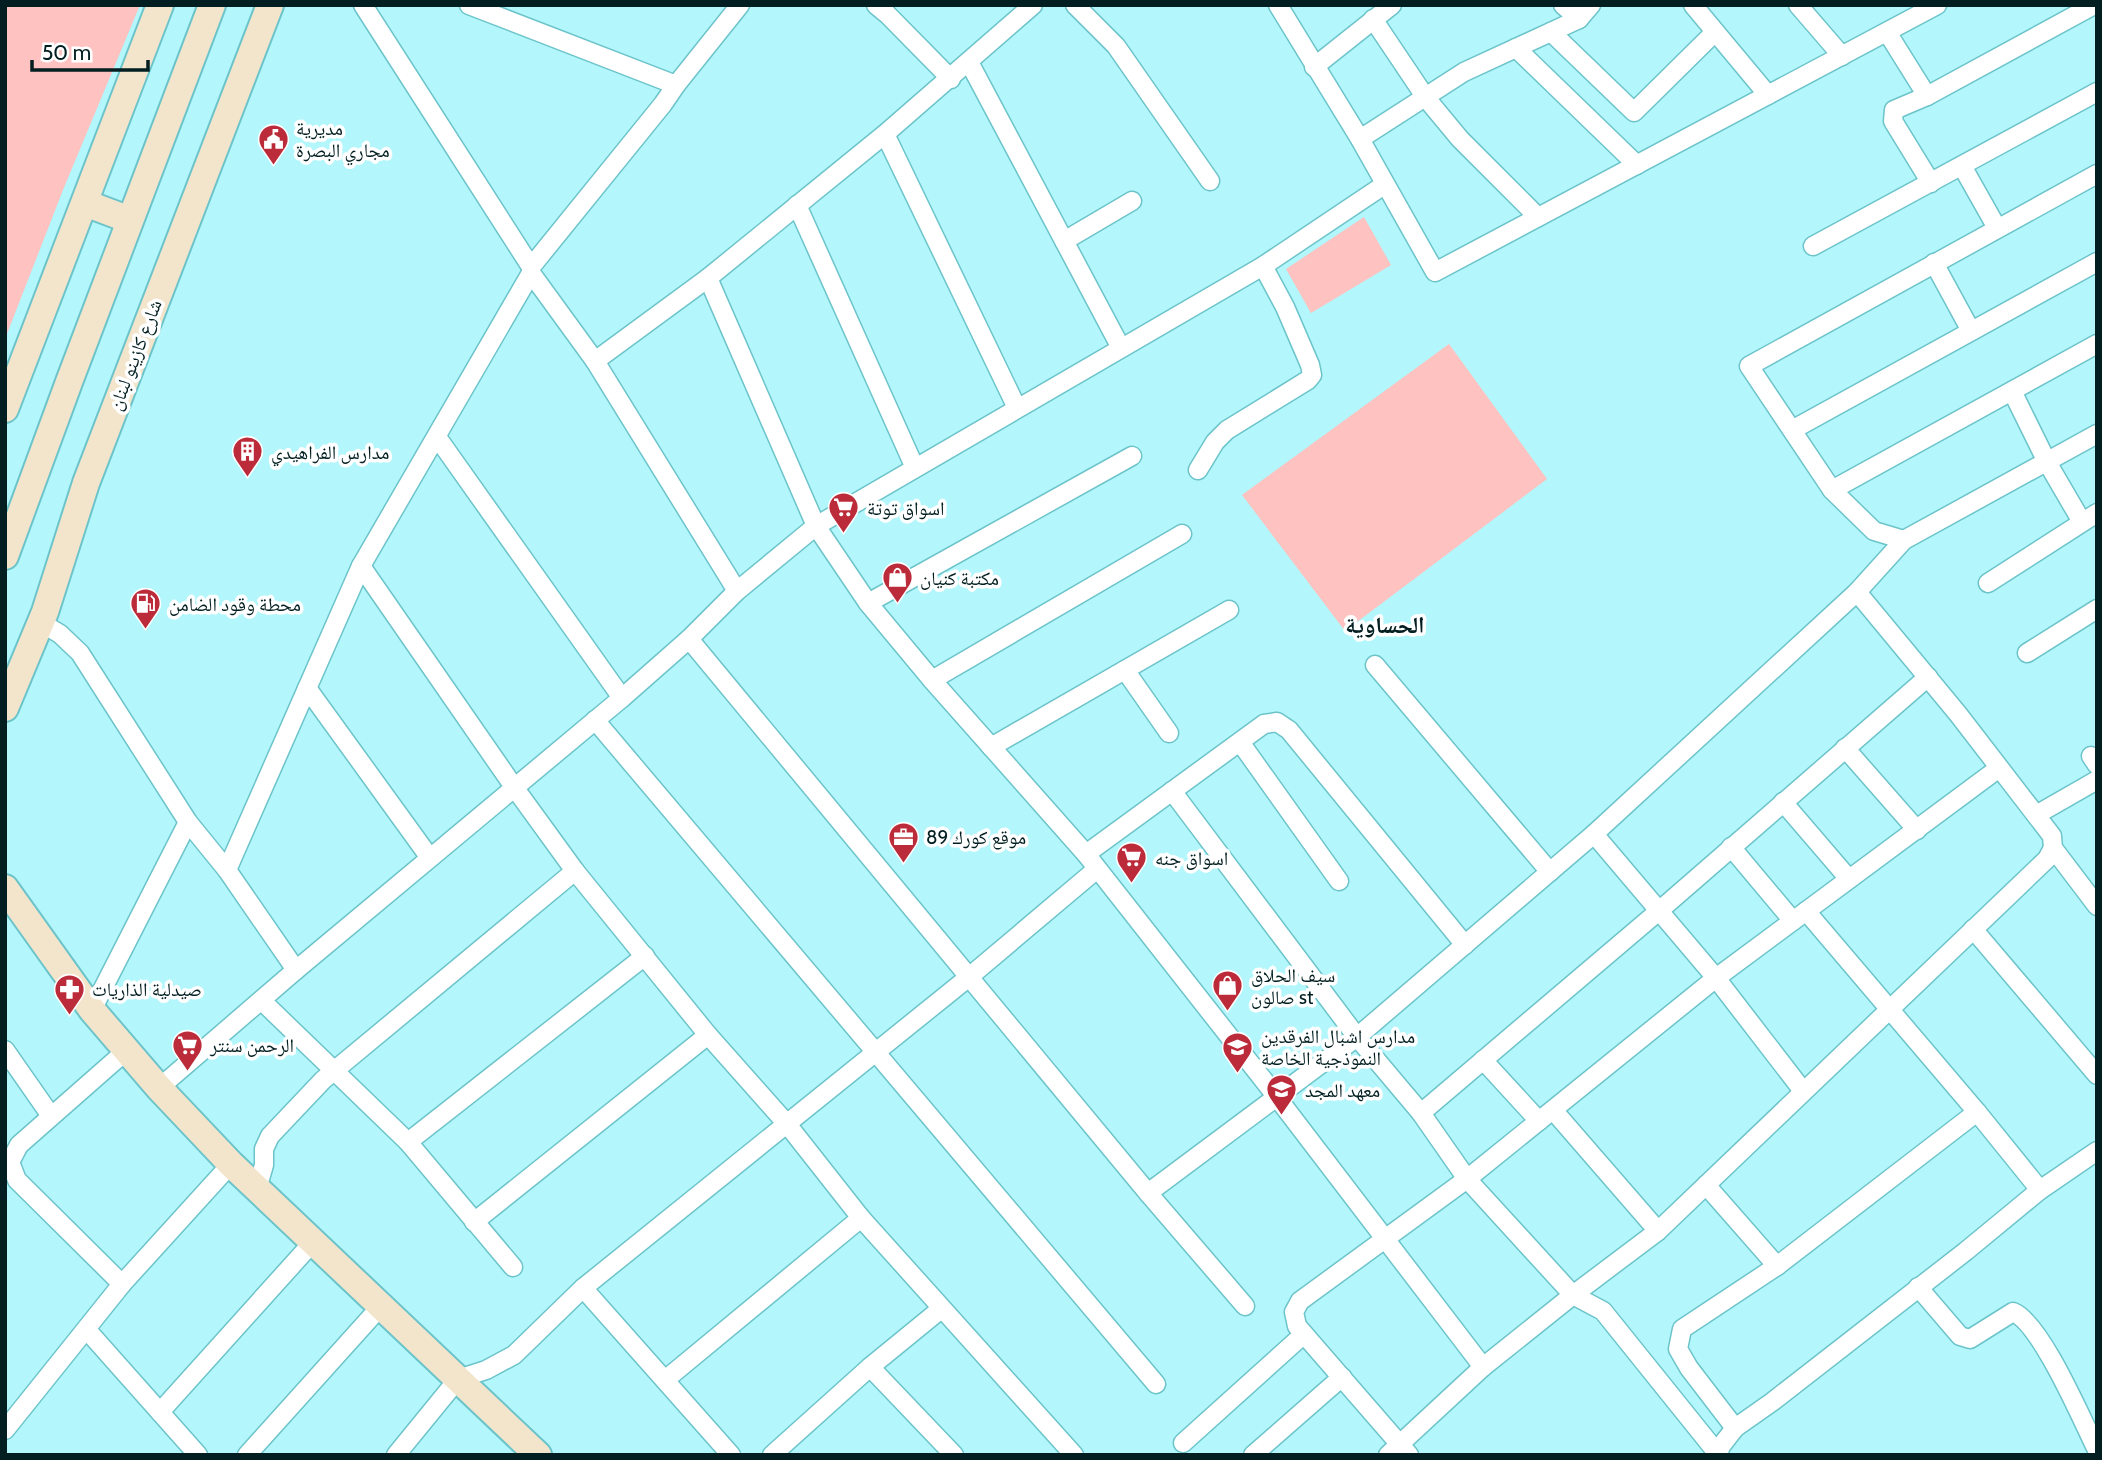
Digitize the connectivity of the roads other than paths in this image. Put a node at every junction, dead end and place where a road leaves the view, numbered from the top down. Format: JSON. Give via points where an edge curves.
{"nodes":[{"id":1,"x":160,"y":5,"type":"edge"},
{"id":2,"x":212,"y":5,"type":"edge"},
{"id":3,"x":270,"y":5,"type":"edge"},
{"id":4,"x":363,"y":5,"type":"edge"},
{"id":5,"x":469,"y":5,"type":"edge"},
{"id":6,"x":740,"y":5,"type":"edge"},
{"id":7,"x":876,"y":5,"type":"edge"},
{"id":8,"x":1033,"y":5,"type":"edge"},
{"id":9,"x":1075,"y":5,"type":"edge"},
{"id":10,"x":1278,"y":5,"type":"edge"},
{"id":11,"x":1392,"y":5,"type":"edge"},
{"id":12,"x":1563,"y":5,"type":"edge"},
{"id":13,"x":1693,"y":5,"type":"edge"},
{"id":14,"x":1798,"y":5,"type":"edge"},
{"id":15,"x":1937,"y":5,"type":"edge"},
{"id":16,"x":2093,"y":5,"type":"edge"},
{"id":17,"x":1916,"y":10,"type":"edge"},
{"id":18,"x":1585,"y":12,"type":"edge"},
{"id":19,"x":2097,"y":12,"type":"edge"},
{"id":20,"x":378,"y":14,"type":"edge"},
{"id":21,"x":1373,"y":19,"type":"junction"},
{"id":22,"x":1551,"y":32,"type":"junction"},
{"id":23,"x":1888,"y":32,"type":"junction"},
{"id":24,"x":1714,"y":33,"type":"junction"},
{"id":25,"x":1516,"y":48,"type":"junction"},
{"id":26,"x":1842,"y":56,"type":"junction"},
{"id":27,"x":969,"y":62,"type":"junction"},
{"id":28,"x":1314,"y":67,"type":"junction"},
{"id":29,"x":951,"y":79,"type":"junction"},
{"id":30,"x":676,"y":85,"type":"junction"},
{"id":31,"x":2097,"y":92,"type":"edge"},
{"id":32,"x":1768,"y":95,"type":"junction"},
{"id":33,"x":1927,"y":96,"type":"junction"},
{"id":34,"x":1426,"y":98,"type":"junction"},
{"id":35,"x":885,"y":134,"type":"junction"},
{"id":36,"x":1360,"y":139,"type":"junction"},
{"id":37,"x":1637,"y":165,"type":"junction"},
{"id":38,"x":1962,"y":166,"type":"junction"},
{"id":39,"x":2097,"y":174,"type":"edge"},
{"id":40,"x":1210,"y":181,"type":"dead end"},
{"id":41,"x":1931,"y":183,"type":"junction"},
{"id":42,"x":1384,"y":185,"type":"junction"},
{"id":43,"x":1132,"y":201,"type":"dead end"},
{"id":44,"x":85,"y":203,"type":"junction"},
{"id":45,"x":797,"y":205,"type":"junction"},
{"id":46,"x":1538,"y":217,"type":"junction"},
{"id":47,"x":130,"y":220,"type":"junction"},
{"id":48,"x":1997,"y":228,"type":"junction"},
{"id":49,"x":1064,"y":241,"type":"junction"},
{"id":50,"x":1813,"y":246,"type":"dead end"},
{"id":51,"x":2097,"y":262,"type":"edge"},
{"id":52,"x":1934,"y":263,"type":"junction"},
{"id":53,"x":1264,"y":266,"type":"junction"},
{"id":54,"x":531,"y":270,"type":"junction"},
{"id":55,"x":708,"y":278,"type":"junction"},
{"id":56,"x":1972,"y":331,"type":"junction"},
{"id":57,"x":2097,"y":344,"type":"edge"},
{"id":58,"x":1121,"y":348,"type":"junction"},
{"id":59,"x":595,"y":361,"type":"junction"},
{"id":60,"x":2012,"y":391,"type":"junction"},
{"id":61,"x":1017,"y":408,"type":"junction"},
{"id":62,"x":5,"y":409,"type":"edge"},
{"id":63,"x":1792,"y":430,"type":"junction"},
{"id":64,"x":2097,"y":434,"type":"edge"},
{"id":65,"x":437,"y":437,"type":"junction"},
{"id":66,"x":1132,"y":456,"type":"dead end"},
{"id":67,"x":2047,"y":462,"type":"junction"},
{"id":68,"x":915,"y":468,"type":"junction"},
{"id":69,"x":1198,"y":470,"type":"dead end"},
{"id":70,"x":1832,"y":490,"type":"junction"},
{"id":71,"x":2090,"y":517,"type":"edge"},
{"id":72,"x":816,"y":526,"type":"junction"},
{"id":73,"x":1182,"y":534,"type":"dead end"},
{"id":74,"x":1904,"y":540,"type":"junction"},
{"id":75,"x":5,"y":556,"type":"edge"},
{"id":76,"x":362,"y":566,"type":"junction"},
{"id":77,"x":1988,"y":583,"type":"dead end"},
{"id":78,"x":737,"y":591,"type":"junction"},
{"id":79,"x":1857,"y":592,"type":"junction"},
{"id":80,"x":868,"y":603,"type":"junction"},
{"id":81,"x":2097,"y":609,"type":"edge"},
{"id":82,"x":1229,"y":610,"type":"dead end"},
{"id":83,"x":40,"y":622,"type":"junction"},
{"id":84,"x":689,"y":639,"type":"junction"},
{"id":85,"x":2026,"y":653,"type":"dead end"},
{"id":86,"x":1375,"y":665,"type":"dead end"},
{"id":87,"x":1125,"y":670,"type":"junction"},
{"id":88,"x":1927,"y":677,"type":"junction"},
{"id":89,"x":932,"y":680,"type":"junction"},
{"id":90,"x":307,"y":688,"type":"junction"},
{"id":91,"x":622,"y":698,"type":"junction"},
{"id":92,"x":5,"y":708,"type":"edge"},
{"id":93,"x":595,"y":720,"type":"junction"},
{"id":94,"x":1169,"y":733,"type":"dead end"},
{"id":95,"x":1240,"y":741,"type":"junction"},
{"id":96,"x":991,"y":747,"type":"junction"},
{"id":97,"x":1845,"y":748,"type":"junction"},
{"id":98,"x":1999,"y":768,"type":"junction"},
{"id":99,"x":2097,"y":780,"type":"edge"},
{"id":100,"x":514,"y":787,"type":"junction"},
{"id":101,"x":1172,"y":791,"type":"junction"},
{"id":102,"x":1783,"y":802,"type":"junction"},
{"id":103,"x":2036,"y":815,"type":"junction"},
{"id":104,"x":188,"y":822,"type":"junction"},
{"id":105,"x":1917,"y":830,"type":"junction"},
{"id":106,"x":1594,"y":834,"type":"junction"},
{"id":107,"x":1731,"y":847,"type":"junction"},
{"id":108,"x":2053,"y":848,"type":"junction"},
{"id":109,"x":1086,"y":854,"type":"junction"},
{"id":110,"x":430,"y":858,"type":"junction"},
{"id":111,"x":1097,"y":869,"type":"junction"},
{"id":112,"x":227,"y":870,"type":"junction"},
{"id":113,"x":575,"y":871,"type":"junction"},
{"id":114,"x":1550,"y":872,"type":"junction"},
{"id":115,"x":1849,"y":879,"type":"junction"},
{"id":116,"x":1339,"y":881,"type":"dead end"},
{"id":117,"x":5,"y":888,"type":"edge"},
{"id":118,"x":2097,"y":906,"type":"edge"},
{"id":119,"x":1660,"y":910,"type":"junction"},
{"id":120,"x":1799,"y":916,"type":"junction"},
{"id":121,"x":1973,"y":929,"type":"junction"},
{"id":122,"x":1465,"y":946,"type":"junction"},
{"id":123,"x":645,"y":956,"type":"junction"},
{"id":124,"x":296,"y":970,"type":"junction"},
{"id":125,"x":969,"y":976,"type":"junction"},
{"id":126,"x":1716,"y":978,"type":"junction"},
{"id":127,"x":262,"y":1001,"type":"junction"},
{"id":128,"x":92,"y":1010,"type":"junction"},
{"id":129,"x":1889,"y":1010,"type":"junction"},
{"id":130,"x":708,"y":1035,"type":"junction"},
{"id":131,"x":1357,"y":1037,"type":"junction"},
{"id":132,"x":5,"y":1049,"type":"edge"},
{"id":133,"x":127,"y":1050,"type":"junction"},
{"id":134,"x":875,"y":1053,"type":"junction"},
{"id":135,"x":1483,"y":1060,"type":"junction"},
{"id":136,"x":335,"y":1071,"type":"junction"},
{"id":137,"x":2097,"y":1075,"type":"edge"},
{"id":138,"x":159,"y":1088,"type":"junction"},
{"id":139,"x":1804,"y":1091,"type":"junction"},
{"id":140,"x":1276,"y":1096,"type":"junction"},
{"id":141,"x":1977,"y":1112,"type":"junction"},
{"id":142,"x":1420,"y":1113,"type":"junction"},
{"id":143,"x":1546,"y":1115,"type":"junction"},
{"id":144,"x":51,"y":1116,"type":"junction"},
{"id":145,"x":788,"y":1124,"type":"junction"},
{"id":146,"x":408,"y":1142,"type":"junction"},
{"id":147,"x":2097,"y":1151,"type":"edge"},
{"id":148,"x":231,"y":1164,"type":"junction"},
{"id":149,"x":1467,"y":1179,"type":"junction"},
{"id":150,"x":1706,"y":1185,"type":"junction"},
{"id":151,"x":257,"y":1189,"type":"junction"},
{"id":152,"x":2040,"y":1189,"type":"junction"},
{"id":153,"x":1148,"y":1193,"type":"junction"},
{"id":154,"x":861,"y":1218,"type":"junction"},
{"id":155,"x":474,"y":1222,"type":"junction"},
{"id":156,"x":1658,"y":1231,"type":"junction"},
{"id":157,"x":1385,"y":1241,"type":"junction"},
{"id":158,"x":313,"y":1242,"type":"junction"},
{"id":159,"x":1777,"y":1266,"type":"junction"},
{"id":160,"x":513,"y":1267,"type":"dead end"},
{"id":161,"x":122,"y":1284,"type":"junction"},
{"id":162,"x":1918,"y":1287,"type":"junction"},
{"id":163,"x":583,"y":1288,"type":"junction"},
{"id":164,"x":1573,"y":1295,"type":"junction"},
{"id":165,"x":381,"y":1306,"type":"junction"},
{"id":166,"x":1245,"y":1306,"type":"dead end"},
{"id":167,"x":941,"y":1309,"type":"junction"},
{"id":168,"x":87,"y":1329,"type":"junction"},
{"id":169,"x":1304,"y":1334,"type":"junction"},
{"id":170,"x":870,"y":1367,"type":"junction"},
{"id":171,"x":1483,"y":1367,"type":"junction"},
{"id":172,"x":1342,"y":1377,"type":"junction"},
{"id":173,"x":458,"y":1379,"type":"junction"},
{"id":174,"x":665,"y":1380,"type":"junction"},
{"id":175,"x":1156,"y":1384,"type":"dead end"},
{"id":176,"x":160,"y":1412,"type":"junction"},
{"id":177,"x":1735,"y":1429,"type":"junction"},
{"id":178,"x":5,"y":1430,"type":"edge"},
{"id":179,"x":1183,"y":1443,"type":"dead end"},
{"id":180,"x":2097,"y":1450,"type":"edge"},
{"id":181,"x":1399,"y":1451,"type":"edge"},
{"id":182,"x":950,"y":1453,"type":"edge"},
{"id":183,"x":1718,"y":1454,"type":"edge"},
{"id":184,"x":198,"y":1455,"type":"edge"},
{"id":185,"x":247,"y":1455,"type":"edge"},
{"id":186,"x":396,"y":1455,"type":"edge"},
{"id":187,"x":538,"y":1455,"type":"edge"},
{"id":188,"x":731,"y":1455,"type":"edge"},
{"id":189,"x":772,"y":1455,"type":"edge"},
{"id":190,"x":1074,"y":1455,"type":"edge"},
{"id":191,"x":1252,"y":1455,"type":"edge"}],
"edges":[{"from":1,"to":44,"type":"main road"},
{"from":2,"to":47,"type":"main road"},
{"from":3,"to":83,"type":"main road","name":"شارع كازينو لبنان","via":[[86,483]]},
{"from":4,"to":20,"type":"street"},
{"from":5,"to":30,"type":"street"},
{"from":6,"to":30,"type":"street"},
{"from":7,"to":29,"type":"street"},
{"from":8,"to":27,"type":"street"},
{"from":9,"to":40,"type":"street","via":[[1116,46]]},
{"from":10,"to":28,"type":"street"},
{"from":11,"to":21,"type":"street"},
{"from":12,"to":18,"type":"street"},
{"from":13,"to":24,"type":"street"},
{"from":14,"to":26,"type":"street"},
{"from":15,"to":17,"type":"street"},
{"from":16,"to":19,"type":"street"},
{"from":16,"to":33,"type":"street"},
{"from":17,"to":23,"type":"street"},
{"from":18,"to":22,"type":"street"},
{"from":20,"to":54,"type":"street"},
{"from":21,"to":28,"type":"street"},
{"from":21,"to":34,"type":"street"},
{"from":22,"to":24,"type":"street","via":[[1634,112]]},
{"from":22,"to":25,"type":"street"},
{"from":23,"to":26,"type":"street"},
{"from":23,"to":33,"type":"street"},
{"from":24,"to":32,"type":"street"},
{"from":25,"to":34,"type":"street","via":[[1464,72]]},
{"from":25,"to":37,"type":"street"},
{"from":26,"to":32,"type":"street"},
{"from":27,"to":29,"type":"street"},
{"from":27,"to":49,"type":"street"},
{"from":28,"to":36,"type":"street"},
{"from":29,"to":35,"type":"street"},
{"from":30,"to":54,"type":"street"},
{"from":31,"to":38,"type":"street"},
{"from":32,"to":37,"type":"street"},
{"from":33,"to":41,"type":"street","via":[[1894,110],[1893,121]]},
{"from":34,"to":36,"type":"street"},
{"from":34,"to":46,"type":"street"},
{"from":35,"to":45,"type":"street"},
{"from":35,"to":61,"type":"street"},
{"from":36,"to":42,"type":"street"},
{"from":37,"to":46,"type":"street"},
{"from":38,"to":41,"type":"street"},
{"from":38,"to":48,"type":"street"},
{"from":39,"to":48,"type":"street"},
{"from":41,"to":50,"type":"street"},
{"from":42,"to":46,"type":"street","via":[[1435,272]]},
{"from":42,"to":53,"type":"street"},
{"from":43,"to":49,"type":"street"},
{"from":44,"to":47,"type":"main road"},
{"from":44,"to":62,"type":"main road"},
{"from":45,"to":55,"type":"street"},
{"from":45,"to":68,"type":"street"},
{"from":47,"to":75,"type":"main road"},
{"from":48,"to":52,"type":"street"},
{"from":49,"to":58,"type":"street"},
{"from":51,"to":56,"type":"street"},
{"from":52,"to":56,"type":"street"},
{"from":52,"to":63,"type":"street","via":[[1749,366]]},
{"from":53,"to":58,"type":"street"},
{"from":53,"to":69,"type":"street","via":[[1312,375],[1227,430]]},
{"from":54,"to":59,"type":"street"},
{"from":54,"to":65,"type":"street"},
{"from":55,"to":59,"type":"street"},
{"from":55,"to":72,"type":"street"},
{"from":56,"to":63,"type":"street"},
{"from":57,"to":60,"type":"street"},
{"from":58,"to":61,"type":"street"},
{"from":59,"to":78,"type":"street"},
{"from":60,"to":67,"type":"street"},
{"from":60,"to":70,"type":"street"},
{"from":61,"to":68,"type":"street"},
{"from":63,"to":70,"type":"street"},
{"from":64,"to":67,"type":"street"},
{"from":65,"to":76,"type":"street"},
{"from":65,"to":91,"type":"street"},
{"from":66,"to":80,"type":"street"},
{"from":67,"to":71,"type":"street"},
{"from":67,"to":74,"type":"street"},
{"from":68,"to":72,"type":"street"},
{"from":70,"to":74,"type":"street","via":[[1874,531]]},
{"from":71,"to":77,"type":"street"},
{"from":72,"to":78,"type":"street"},
{"from":72,"to":80,"type":"street"},
{"from":73,"to":89,"type":"street"},
{"from":74,"to":79,"type":"street"},
{"from":76,"to":90,"type":"street"},
{"from":76,"to":100,"type":"street"},
{"from":78,"to":84,"type":"street"},
{"from":79,"to":88,"type":"street"},
{"from":79,"to":106,"type":"street"},
{"from":80,"to":89,"type":"street"},
{"from":81,"to":85,"type":"street"},
{"from":82,"to":87,"type":"street"},
{"from":83,"to":92,"type":"main road","name":"شارع كازينو لبنان"},
{"from":83,"to":104,"type":"street","via":[[80,653]]},
{"from":84,"to":91,"type":"street"},
{"from":84,"to":125,"type":"street"},
{"from":86,"to":114,"type":"street"},
{"from":87,"to":94,"type":"street"},
{"from":87,"to":96,"type":"street"},
{"from":88,"to":97,"type":"street"},
{"from":88,"to":98,"type":"street"},
{"from":89,"to":96,"type":"street"},
{"from":90,"to":110,"type":"street"},
{"from":90,"to":112,"type":"street"},
{"from":91,"to":93,"type":"street"},
{"from":93,"to":100,"type":"street"},
{"from":93,"to":134,"type":"street"},
{"from":95,"to":101,"type":"street"},
{"from":95,"to":116,"type":"street"},
{"from":95,"to":122,"type":"street","via":[[1264,724],[1277,722],[1289,730]]},
{"from":96,"to":109,"type":"street"},
{"from":97,"to":102,"type":"street"},
{"from":97,"to":105,"type":"street"},
{"from":98,"to":103,"type":"street"},
{"from":98,"to":105,"type":"street"},
{"from":99,"to":103,"type":"street"},
{"from":100,"to":110,"type":"street"},
{"from":100,"to":113,"type":"street"},
{"from":101,"to":109,"type":"street"},
{"from":101,"to":131,"type":"street"},
{"from":102,"to":107,"type":"street"},
{"from":102,"to":115,"type":"street"},
{"from":103,"to":108,"type":"street","via":[[2052,836]]},
{"from":104,"to":112,"type":"street"},
{"from":104,"to":128,"type":"street"},
{"from":105,"to":115,"type":"street"},
{"from":106,"to":114,"type":"street"},
{"from":106,"to":119,"type":"street"},
{"from":107,"to":119,"type":"street"},
{"from":107,"to":120,"type":"street"},
{"from":108,"to":118,"type":"street"},
{"from":108,"to":121,"type":"street"},
{"from":109,"to":111,"type":"street"},
{"from":110,"to":124,"type":"street"},
{"from":111,"to":125,"type":"street"},
{"from":111,"to":140,"type":"street"},
{"from":112,"to":124,"type":"street"},
{"from":113,"to":123,"type":"street"},
{"from":113,"to":136,"type":"street"},
{"from":114,"to":122,"type":"street"},
{"from":115,"to":120,"type":"street"},
{"from":117,"to":128,"type":"main road"},
{"from":119,"to":126,"type":"street"},
{"from":119,"to":135,"type":"street"},
{"from":120,"to":126,"type":"street"},
{"from":120,"to":129,"type":"street"},
{"from":121,"to":129,"type":"street"},
{"from":121,"to":137,"type":"street"},
{"from":122,"to":131,"type":"street"},
{"from":123,"to":130,"type":"street"},
{"from":123,"to":146,"type":"street"},
{"from":124,"to":127,"type":"street"},
{"from":125,"to":134,"type":"street"},
{"from":125,"to":153,"type":"street"},
{"from":126,"to":139,"type":"street"},
{"from":126,"to":143,"type":"street"},
{"from":127,"to":136,"type":"street"},
{"from":127,"to":138,"type":"street"},
{"from":128,"to":133,"type":"main road"},
{"from":129,"to":139,"type":"street"},
{"from":129,"to":141,"type":"street"},
{"from":130,"to":145,"type":"street"},
{"from":130,"to":155,"type":"street"},
{"from":131,"to":140,"type":"street"},
{"from":131,"to":142,"type":"street"},
{"from":132,"to":144,"type":"street"},
{"from":133,"to":138,"type":"main road"},
{"from":133,"to":144,"type":"street"},
{"from":134,"to":145,"type":"street"},
{"from":134,"to":175,"type":"street"},
{"from":135,"to":142,"type":"street"},
{"from":135,"to":143,"type":"street"},
{"from":136,"to":146,"type":"street"},
{"from":136,"to":151,"type":"street","via":[[270,1136]]},
{"from":138,"to":148,"type":"main road"},
{"from":139,"to":150,"type":"street"},
{"from":140,"to":153,"type":"street"},
{"from":140,"to":157,"type":"street"},
{"from":141,"to":152,"type":"street"},
{"from":141,"to":159,"type":"street"},
{"from":142,"to":149,"type":"street"},
{"from":143,"to":149,"type":"street"},
{"from":143,"to":156,"type":"street"},
{"from":144,"to":161,"type":"street","via":[[14,1154],[10,1162],[17,1181]]},
{"from":145,"to":154,"type":"street"},
{"from":145,"to":163,"type":"street"},
{"from":146,"to":155,"type":"street"},
{"from":147,"to":152,"type":"street"},
{"from":148,"to":151,"type":"main road"},
{"from":148,"to":161,"type":"street"},
{"from":149,"to":157,"type":"street"},
{"from":149,"to":164,"type":"street"},
{"from":150,"to":156,"type":"street"},
{"from":150,"to":159,"type":"street"},
{"from":151,"to":158,"type":"main road"},
{"from":152,"to":162,"type":"street"},
{"from":153,"to":166,"type":"street"},
{"from":154,"to":167,"type":"street"},
{"from":154,"to":174,"type":"street"},
{"from":155,"to":160,"type":"street"},
{"from":156,"to":164,"type":"street"},
{"from":157,"to":169,"type":"street","via":[[1300,1301],[1294,1312]]},
{"from":157,"to":171,"type":"street"},
{"from":158,"to":165,"type":"main road"},
{"from":158,"to":176,"type":"street"},
{"from":159,"to":177,"type":"street","via":[[1682,1329],[1678,1349]]},
{"from":161,"to":168,"type":"street"},
{"from":162,"to":177,"type":"street"},
{"from":162,"to":180,"type":"street","via":[[1960,1336],[1970,1339],[2013,1312],[2021,1315],[2044,1345]]},
{"from":163,"to":173,"type":"street","via":[[514,1355]]},
{"from":163,"to":174,"type":"street"},
{"from":164,"to":171,"type":"street"},
{"from":164,"to":183,"type":"street","via":[[1603,1311]]},
{"from":165,"to":173,"type":"main road"},
{"from":165,"to":185,"type":"street"},
{"from":167,"to":170,"type":"street"},
{"from":167,"to":190,"type":"street"},
{"from":168,"to":176,"type":"street"},
{"from":168,"to":178,"type":"street"},
{"from":169,"to":172,"type":"street"},
{"from":169,"to":179,"type":"street"},
{"from":170,"to":182,"type":"street"},
{"from":170,"to":189,"type":"street"},
{"from":171,"to":181,"type":"street"},
{"from":172,"to":181,"type":"street"},
{"from":172,"to":191,"type":"street"},
{"from":173,"to":186,"type":"street"},
{"from":173,"to":187,"type":"main road"},
{"from":174,"to":188,"type":"street"},
{"from":176,"to":184,"type":"street"},
{"from":177,"to":183,"type":"street"}]}
